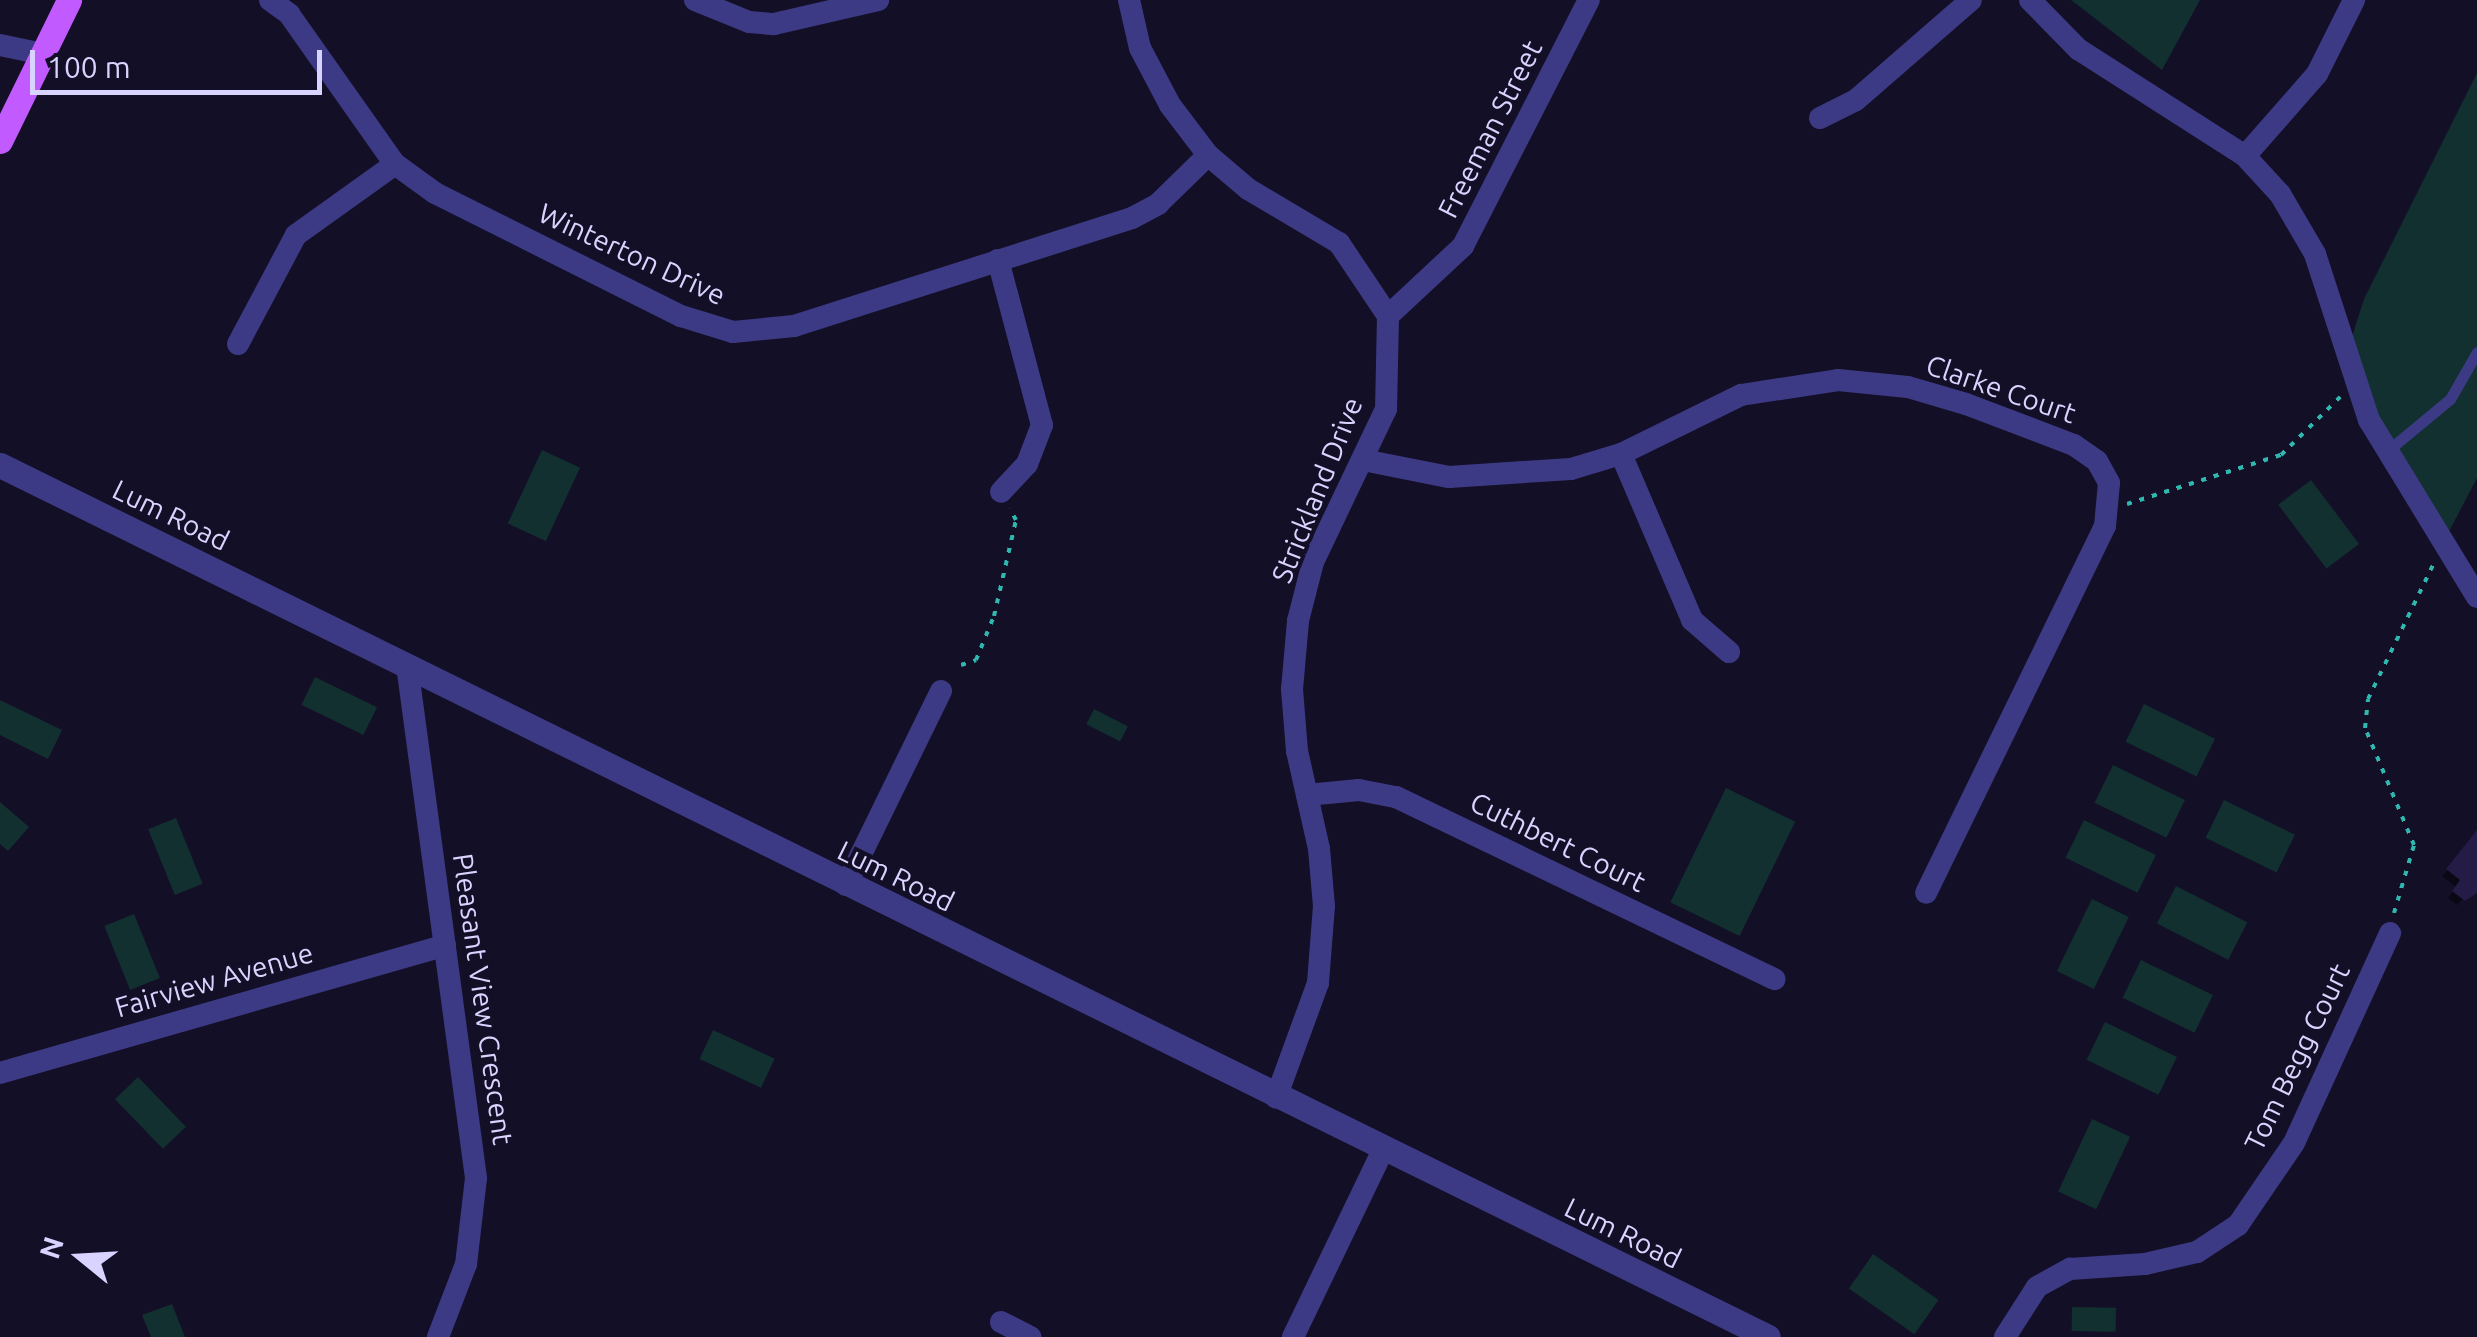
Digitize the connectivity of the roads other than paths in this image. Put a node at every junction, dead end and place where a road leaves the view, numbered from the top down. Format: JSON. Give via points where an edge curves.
{"nodes":[{"id":1,"x":68,"y":0,"type":"edge"},
{"id":2,"x":695,"y":0,"type":"edge"},
{"id":3,"x":878,"y":0,"type":"edge"},
{"id":4,"x":1129,"y":0,"type":"edge"},
{"id":5,"x":1589,"y":0,"type":"edge"},
{"id":6,"x":1970,"y":0,"type":"edge"},
{"id":7,"x":2030,"y":0,"type":"edge"},
{"id":8,"x":2354,"y":0,"type":"edge"},
{"id":9,"x":288,"y":5,"type":"edge"},
{"id":10,"x":0,"y":45,"type":"edge"},
{"id":11,"x":43,"y":54,"type":"junction"},
{"id":12,"x":1820,"y":118,"type":"dead end"},
{"id":13,"x":0,"y":141,"type":"edge"},
{"id":14,"x":1208,"y":155,"type":"junction"},
{"id":15,"x":2245,"y":156,"type":"junction"},
{"id":16,"x":395,"y":164,"type":"junction"},
{"id":17,"x":998,"y":260,"type":"junction"},
{"id":18,"x":1388,"y":316,"type":"junction"},
{"id":19,"x":238,"y":344,"type":"dead end"},
{"id":20,"x":2477,"y":352,"type":"edge"},
{"id":21,"x":2386,"y":452,"type":"junction"},
{"id":22,"x":1621,"y":454,"type":"junction"},
{"id":23,"x":1364,"y":460,"type":"junction"},
{"id":24,"x":0,"y":465,"type":"edge"},
{"id":25,"x":1001,"y":492,"type":"road end"},
{"id":26,"x":2477,"y":597,"type":"edge"},
{"id":27,"x":1729,"y":652,"type":"dead end"},
{"id":28,"x":407,"y":665,"type":"junction"},
{"id":29,"x":940,"y":691,"type":"dead end"},
{"id":30,"x":1307,"y":795,"type":"junction"},
{"id":31,"x":846,"y":885,"type":"junction"},
{"id":32,"x":1926,"y":893,"type":"dead end"},
{"id":33,"x":2390,"y":933,"type":"road end"},
{"id":34,"x":445,"y":945,"type":"junction"},
{"id":35,"x":1775,"y":979,"type":"dead end"},
{"id":36,"x":0,"y":1073,"type":"edge"},
{"id":37,"x":1276,"y":1098,"type":"junction"},
{"id":38,"x":1383,"y":1150,"type":"junction"},
{"id":39,"x":1000,"y":1322,"type":"dead end"},
{"id":40,"x":438,"y":1337,"type":"edge"},
{"id":41,"x":1030,"y":1337,"type":"edge"},
{"id":42,"x":1293,"y":1337,"type":"edge"},
{"id":43,"x":1768,"y":1337,"type":"edge"},
{"id":44,"x":2004,"y":1337,"type":"edge"}],
"edges":[{"from":1,"to":11,"type":"main road"},
{"from":2,"to":3,"type":"street","via":[[748,22],[774,24]]},
{"from":4,"to":14,"type":"street","via":[[1148,62]]},
{"from":5,"to":18,"type":"street","name":"Freeman Street","via":[[1463,246]]},
{"from":6,"to":12,"type":"street","via":[[1856,100]]},
{"from":7,"to":15,"type":"street","via":[[2078,48]]},
{"from":8,"to":15,"type":"street","via":[[2316,74]]},
{"from":9,"to":16,"type":"street","name":"Winterton Drive"},
{"from":10,"to":11,"type":"street"},
{"from":11,"to":13,"type":"main road"},
{"from":14,"to":17,"type":"street","name":"Winterton Drive","via":[[1158,204],[1132,218]]},
{"from":14,"to":18,"type":"street","via":[[1248,189],[1339,243]]},
{"from":15,"to":21,"type":"street","via":[[2280,194],[2316,254]]},
{"from":16,"to":17,"type":"street","name":"Winterton Drive","via":[[435,193],[681,316],[733,332],[794,326]]},
{"from":16,"to":19,"type":"street","via":[[296,235]]},
{"from":17,"to":25,"type":"street","via":[[1042,425],[1027,464]]},
{"from":18,"to":23,"type":"street","name":"Strickland Drive","via":[[1386,409]]},
{"from":20,"to":21,"type":"lane","via":[[2450,399]]},
{"from":21,"to":26,"type":"street"},
{"from":22,"to":23,"type":"street","name":"Clarke Court","via":[[1520,476],[1449,476]]},
{"from":22,"to":27,"type":"street","via":[[1692,620]]},
{"from":22,"to":32,"type":"street","name":"Clarke Court","via":[[1741,395],[1838,380],[1908,387],[2074,445],[2097,461],[2111,505]]},
{"from":23,"to":30,"type":"street","name":"Strickland Drive","via":[[1313,562],[1298,621],[1292,689]]},
{"from":24,"to":28,"type":"street","name":"Lum Road"},
{"from":28,"to":31,"type":"street","name":"Lum Road"},
{"from":28,"to":34,"type":"street","name":"Pleasant View Crescent"},
{"from":29,"to":31,"type":"street"},
{"from":30,"to":35,"type":"street","name":"Cuthbert Court","via":[[1359,790],[1396,798]]},
{"from":30,"to":37,"type":"street","name":"Strickland Drive","via":[[1324,906],[1318,983]]},
{"from":31,"to":37,"type":"street","name":"Lum Road"},
{"from":33,"to":44,"type":"street","name":"Tom Begg Court","via":[[2294,1144],[2238,1225],[2197,1252],[2070,1268],[2037,1287]]},
{"from":34,"to":36,"type":"street","name":"Fairview Avenue"},
{"from":34,"to":40,"type":"street","name":"Pleasant View Crescent","via":[[476,1178],[466,1264]]},
{"from":37,"to":38,"type":"street","name":"Lum Road"},
{"from":38,"to":42,"type":"street"},
{"from":38,"to":43,"type":"street","name":"Lum Road"},
{"from":39,"to":41,"type":"street"}]}
